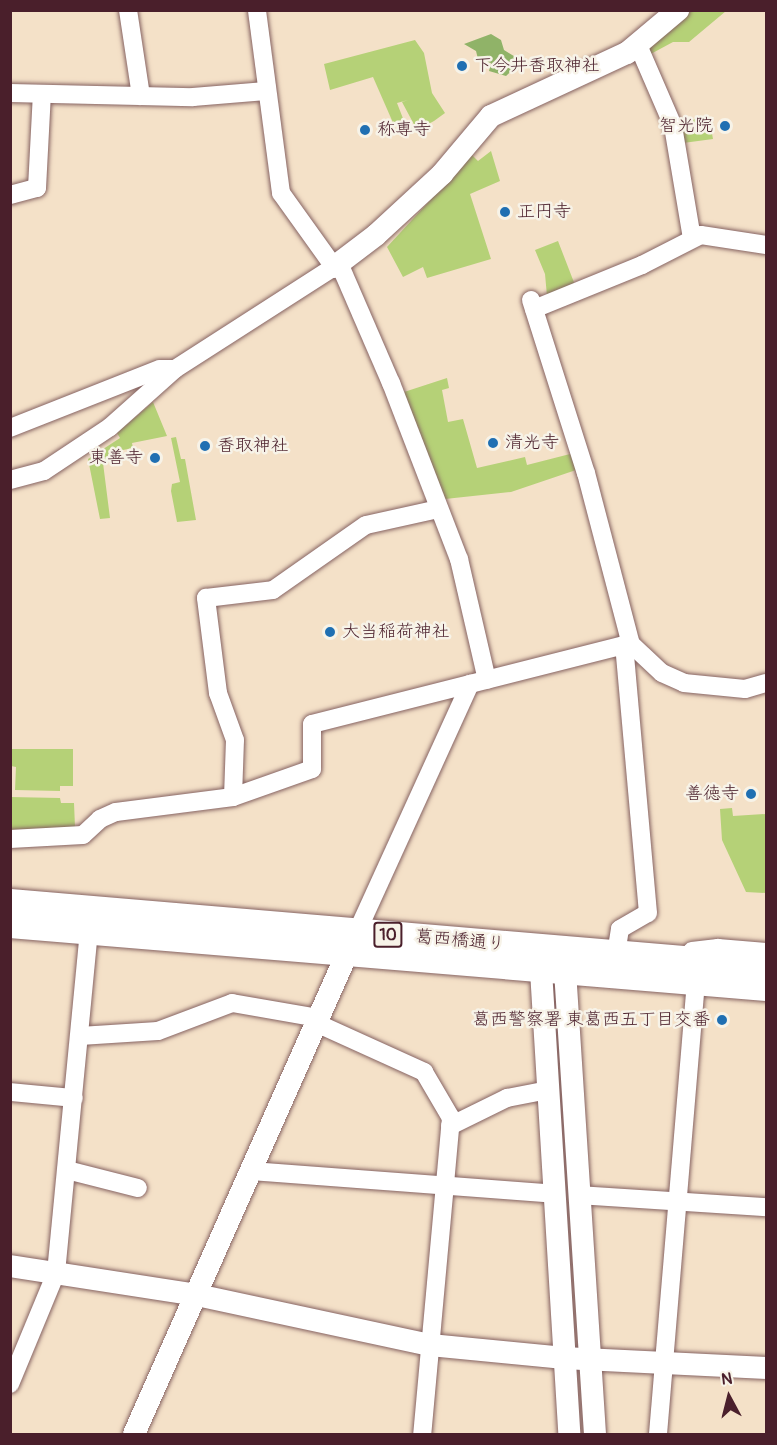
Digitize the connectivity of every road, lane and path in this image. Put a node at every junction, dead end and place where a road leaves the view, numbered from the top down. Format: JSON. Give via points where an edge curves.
{"nodes":[{"id":1,"x":128,"y":10,"type":"edge"},
{"id":2,"x":257,"y":10,"type":"edge"},
{"id":3,"x":678,"y":10,"type":"edge"},
{"id":4,"x":638,"y":45,"type":"junction"},
{"id":5,"x":266,"y":91,"type":"junction"},
{"id":6,"x":10,"y":93,"type":"edge"},
{"id":7,"x":42,"y":94,"type":"junction"},
{"id":8,"x":141,"y":96,"type":"junction"},
{"id":9,"x":10,"y":195,"type":"edge"},
{"id":10,"x":692,"y":238,"type":"junction"},
{"id":11,"x":766,"y":245,"type":"edge"},
{"id":12,"x":336,"y":265,"type":"junction"},
{"id":13,"x":175,"y":369,"type":"junction"},
{"id":14,"x":10,"y":428,"type":"edge"},
{"id":15,"x":10,"y":480,"type":"edge"},
{"id":16,"x":438,"y":509,"type":"junction"},
{"id":17,"x":627,"y":645,"type":"junction"},
{"id":18,"x":479,"y":682,"type":"junction"},
{"id":19,"x":766,"y":683,"type":"edge"},
{"id":20,"x":233,"y":797,"type":"junction"},
{"id":21,"x":10,"y":839,"type":"edge"},
{"id":22,"x":10,"y":903,"type":"edge"},
{"id":23,"x":10,"y":924,"type":"edge"},
{"id":24,"x":89,"y":930,"type":"junction"},
{"id":25,"x":352,"y":942,"type":"junction"},
{"id":26,"x":766,"y":952,"type":"edge"},
{"id":27,"x":616,"y":954,"type":"junction"},
{"id":28,"x":646,"y":957,"type":"junction"},
{"id":29,"x":552,"y":960,"type":"junction"},
{"id":30,"x":766,"y":967,"type":"edge"},
{"id":31,"x":696,"y":982,"type":"junction"},
{"id":32,"x":766,"y":987,"type":"edge"},
{"id":33,"x":319,"y":1023,"type":"junction"},
{"id":34,"x":80,"y":1036,"type":"junction"},
{"id":35,"x":548,"y":1090,"type":"junction"},
{"id":36,"x":10,"y":1092,"type":"edge"},
{"id":37,"x":74,"y":1098,"type":"junction"},
{"id":38,"x":450,"y":1126,"type":"junction"},
{"id":39,"x":67,"y":1170,"type":"junction"},
{"id":40,"x":251,"y":1172,"type":"junction"},
{"id":41,"x":443,"y":1186,"type":"junction"},
{"id":42,"x":138,"y":1188,"type":"dead end"},
{"id":43,"x":554,"y":1194,"type":"junction"},
{"id":44,"x":579,"y":1195,"type":"junction"},
{"id":45,"x":678,"y":1204,"type":"junction"},
{"id":46,"x":766,"y":1207,"type":"edge"},
{"id":47,"x":10,"y":1266,"type":"edge"},
{"id":48,"x":56,"y":1273,"type":"junction"},
{"id":49,"x":197,"y":1295,"type":"junction"},
{"id":50,"x":430,"y":1345,"type":"junction"},
{"id":51,"x":564,"y":1358,"type":"junction"},
{"id":52,"x":590,"y":1359,"type":"junction"},
{"id":53,"x":664,"y":1364,"type":"junction"},
{"id":54,"x":766,"y":1368,"type":"edge"},
{"id":55,"x":10,"y":1384,"type":"edge"},
{"id":56,"x":134,"y":1434,"type":"edge"},
{"id":57,"x":422,"y":1434,"type":"edge"},
{"id":58,"x":569,"y":1434,"type":"edge"},
{"id":59,"x":595,"y":1434,"type":"edge"},
{"id":60,"x":658,"y":1434,"type":"edge"}],
"edges":[{"from":1,"to":8,"type":"street"},
{"from":2,"to":5,"type":"street"},
{"from":3,"to":4,"type":"street"},
{"from":4,"to":10,"type":"street","via":[[673,126]]},
{"from":4,"to":12,"type":"street","via":[[491,116],[442,174]]},
{"from":5,"to":8,"type":"street","via":[[193,97]]},
{"from":5,"to":12,"type":"street","via":[[281,192]]},
{"from":6,"to":7,"type":"street"},
{"from":7,"to":8,"type":"street"},
{"from":7,"to":9,"type":"street","via":[[37,188]]},
{"from":10,"to":11,"type":"street","via":[[726,237]]},
{"from":10,"to":17,"type":"street","via":[[642,265],[533,305],[586,473]]},
{"from":12,"to":13,"type":"street"},
{"from":12,"to":16,"type":"street","via":[[391,383]]},
{"from":13,"to":14,"type":"street","via":[[160,369]]},
{"from":13,"to":15,"type":"street","via":[[110,427],[44,471]]},
{"from":16,"to":18,"type":"street","via":[[459,559]]},
{"from":16,"to":20,"type":"street","via":[[366,525],[273,590],[206,598],[218,693],[235,740]]},
{"from":17,"to":18,"type":"street"},
{"from":17,"to":19,"type":"street","via":[[662,673],[684,683],[745,688]]},
{"from":17,"to":27,"type":"street","via":[[648,913],[620,929]]},
{"from":18,"to":20,"type":"street","via":[[312,724],[312,769]]},
{"from":18,"to":25,"type":"street"},
{"from":20,"to":21,"type":"street","via":[[116,812],[100,819],[83,835]]},
{"from":22,"to":25,"type":"main road","name":"葛西橋通り","number":"10"},
{"from":23,"to":24,"type":"main road","name":"葛西橋通り","number":"10"},
{"from":24,"to":25,"type":"main road","name":"葛西橋通り","number":"10"},
{"from":24,"to":34,"type":"street"},
{"from":25,"to":29,"type":"main road","name":"葛西橋通り","number":"10"},
{"from":25,"to":33,"type":"street"},
{"from":26,"to":28,"type":"street","via":[[718,948]]},
{"from":27,"to":28,"type":"main road","name":"葛西橋通り","number":"10"},
{"from":27,"to":29,"type":"main road","name":"葛西橋通り","number":"10"},
{"from":28,"to":30,"type":"main road","name":"葛西橋通り","number":"10"},
{"from":29,"to":31,"type":"main road","name":"葛西橋通り","number":"10"},
{"from":29,"to":35,"type":"street"},
{"from":29,"to":44,"type":"street"},
{"from":31,"to":32,"type":"main road","name":"葛西橋通り","number":"10"},
{"from":31,"to":45,"type":"street"},
{"from":33,"to":34,"type":"street","via":[[312,1017],[232,1003],[158,1031]]},
{"from":33,"to":38,"type":"street","via":[[424,1072],[448,1108]]},
{"from":33,"to":40,"type":"street"},
{"from":34,"to":37,"type":"street"},
{"from":35,"to":38,"type":"street","via":[[507,1098]]},
{"from":35,"to":43,"type":"street"},
{"from":36,"to":37,"type":"street"},
{"from":37,"to":39,"type":"street"},
{"from":38,"to":41,"type":"street"},
{"from":39,"to":42,"type":"street"},
{"from":39,"to":48,"type":"street"},
{"from":40,"to":41,"type":"street"},
{"from":40,"to":49,"type":"street"},
{"from":41,"to":43,"type":"street"},
{"from":41,"to":50,"type":"street"},
{"from":43,"to":51,"type":"street"},
{"from":44,"to":45,"type":"street"},
{"from":44,"to":52,"type":"street"},
{"from":45,"to":46,"type":"street"},
{"from":45,"to":53,"type":"street"},
{"from":47,"to":48,"type":"street"},
{"from":48,"to":49,"type":"street"},
{"from":48,"to":55,"type":"street"},
{"from":49,"to":50,"type":"street"},
{"from":49,"to":56,"type":"street"},
{"from":50,"to":51,"type":"street"},
{"from":50,"to":57,"type":"street"},
{"from":51,"to":52,"type":"street"},
{"from":51,"to":58,"type":"street"},
{"from":52,"to":53,"type":"street"},
{"from":52,"to":59,"type":"street"},
{"from":53,"to":54,"type":"street"},
{"from":53,"to":60,"type":"street"}]}
